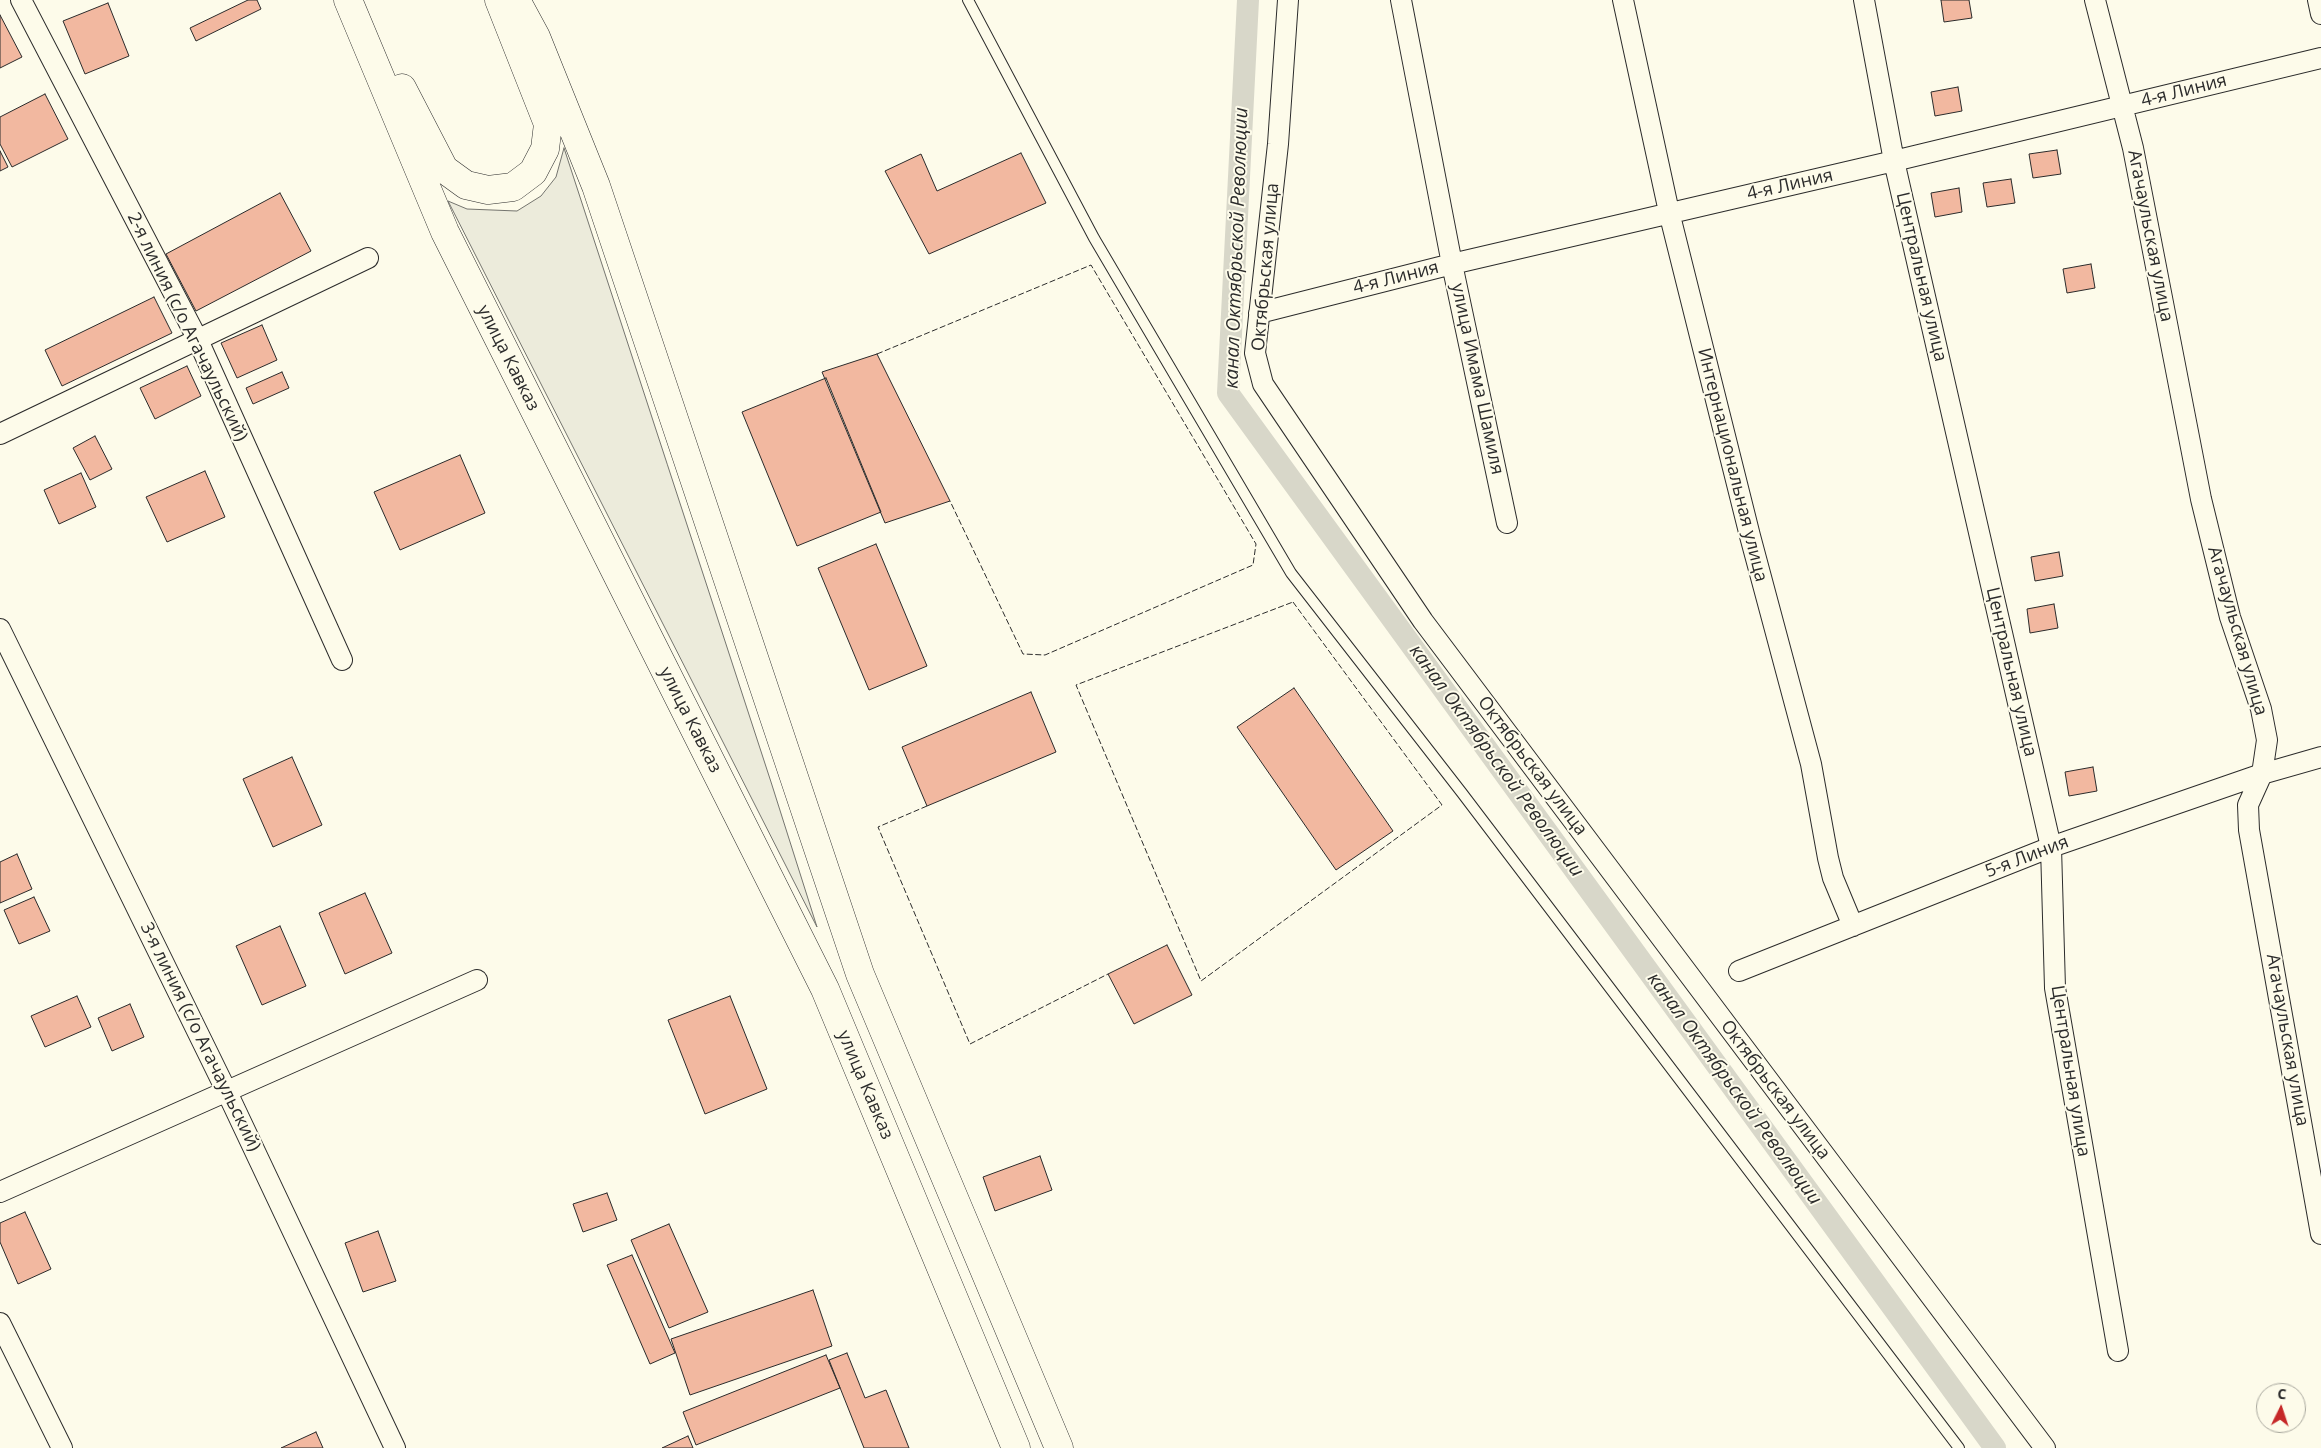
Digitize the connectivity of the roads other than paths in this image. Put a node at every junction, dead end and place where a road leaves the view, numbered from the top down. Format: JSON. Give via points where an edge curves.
{"nodes":[{"id":1,"x":21,"y":0,"type":"edge"},
{"id":2,"x":348,"y":0,"type":"edge"},
{"id":3,"x":357,"y":0,"type":"edge"},
{"id":4,"x":499,"y":0,"type":"edge"},
{"id":5,"x":516,"y":0,"type":"edge"},
{"id":6,"x":968,"y":0,"type":"edge"},
{"id":7,"x":1288,"y":0,"type":"edge"},
{"id":8,"x":1401,"y":0,"type":"edge"},
{"id":9,"x":1623,"y":0,"type":"edge"},
{"id":10,"x":1864,"y":0,"type":"edge"},
{"id":11,"x":2095,"y":0,"type":"edge"},
{"id":12,"x":2318,"y":0,"type":"edge"},
{"id":13,"x":2321,"y":14,"type":"edge"},
{"id":14,"x":2321,"y":58,"type":"edge"},
{"id":15,"x":2122,"y":106,"type":"junction"},
{"id":16,"x":1894,"y":161,"type":"junction"},
{"id":17,"x":1669,"y":212,"type":"junction"},
{"id":18,"x":368,"y":258,"type":"dead end"},
{"id":19,"x":1452,"y":264,"type":"junction"},
{"id":20,"x":1259,"y":313,"type":"junction"},
{"id":21,"x":198,"y":340,"type":"junction"},
{"id":22,"x":0,"y":434,"type":"edge"},
{"id":23,"x":1507,"y":523,"type":"dead end"},
{"id":24,"x":0,"y":629,"type":"edge"},
{"id":25,"x":342,"y":660,"type":"dead end"},
{"id":26,"x":2321,"y":758,"type":"edge"},
{"id":27,"x":2262,"y":774,"type":"junction"},
{"id":28,"x":2051,"y":848,"type":"junction"},
{"id":29,"x":1853,"y":926,"type":"junction"},
{"id":30,"x":1739,"y":972,"type":"dead end"},
{"id":31,"x":478,"y":980,"type":"dead end"},
{"id":32,"x":226,"y":1090,"type":"junction"},
{"id":33,"x":0,"y":1192,"type":"edge"},
{"id":34,"x":2321,"y":1234,"type":"edge"},
{"id":35,"x":0,"y":1323,"type":"edge"},
{"id":36,"x":2118,"y":1351,"type":"dead end"},
{"id":37,"x":62,"y":1448,"type":"edge"},
{"id":38,"x":395,"y":1448,"type":"edge"},
{"id":39,"x":1016,"y":1448,"type":"edge"},
{"id":40,"x":1059,"y":1448,"type":"edge"},
{"id":41,"x":1959,"y":1448,"type":"edge"},
{"id":42,"x":2045,"y":1448,"type":"edge"}],
"edges":[{"from":1,"to":21,"type":"street","name":"2-я линия (с/о Агачаульский)"},
{"from":2,"to":39,"type":"highway","name":"улица Кавказ","via":[[445,232],[824,989]]},
{"from":3,"to":4,"type":"highway","via":[[444,169],[466,186],[488,190],[513,187],[533,172],[545,149],[548,124]]},
{"from":5,"to":40,"type":"highway","via":[[536,37],[596,186],[860,974]]},
{"from":6,"to":41,"type":"lane","via":[[1094,238],[1292,573]]},
{"from":7,"to":20,"type":"street","name":"Октябрьская улица","via":[[1278,144]]},
{"from":8,"to":19,"type":"street","name":"улица Имама Шамиля"},
{"from":9,"to":17,"type":"street","name":"Интернациональная улица"},
{"from":10,"to":16,"type":"street","name":"Центральная улица"},
{"from":11,"to":15,"type":"street","name":"Агачаульская улица"},
{"from":12,"to":13,"type":"street"},
{"from":14,"to":15,"type":"street","name":"4-я Линия"},
{"from":15,"to":16,"type":"street","name":"4-я Линия"},
{"from":15,"to":27,"type":"street","name":"Агачаульская улица","via":[[2201,499],[2230,617],[2261,709],[2267,740]]},
{"from":16,"to":17,"type":"street","name":"4-я Линия"},
{"from":16,"to":28,"type":"street","name":"Центральная улица"},
{"from":17,"to":19,"type":"street","name":"4-я Линия"},
{"from":17,"to":29,"type":"street","name":"Интернациональная улица","via":[[1811,764],[1833,878]]},
{"from":18,"to":21,"type":"street"},
{"from":19,"to":20,"type":"street","name":"4-я Линия"},
{"from":19,"to":23,"type":"street","name":"улица Имама Шамиля"},
{"from":20,"to":42,"type":"street","name":"Октябрьская улица","via":[[1255,352],[1263,384],[1423,621]]},
{"from":21,"to":22,"type":"street"},
{"from":21,"to":25,"type":"street","name":"2-я линия (с/о Агачаульский)"},
{"from":24,"to":32,"type":"street","name":"3-я линия (с/о Агачаульский)"},
{"from":26,"to":27,"type":"street","name":"5-я Линия"},
{"from":27,"to":28,"type":"street","name":"5-я Линия"},
{"from":27,"to":34,"type":"street","name":"Агачаульская улица","via":[[2248,805],[2249,830]]},
{"from":28,"to":29,"type":"street","name":"5-я Линия"},
{"from":28,"to":36,"type":"street","name":"Центральная улица","via":[[2055,988]]},
{"from":29,"to":30,"type":"street","name":"5-я Линия"},
{"from":31,"to":32,"type":"street"},
{"from":32,"to":33,"type":"street"},
{"from":32,"to":38,"type":"street","name":"3-я линия (с/о Агачаульский)"},
{"from":35,"to":37,"type":"street"}]}
